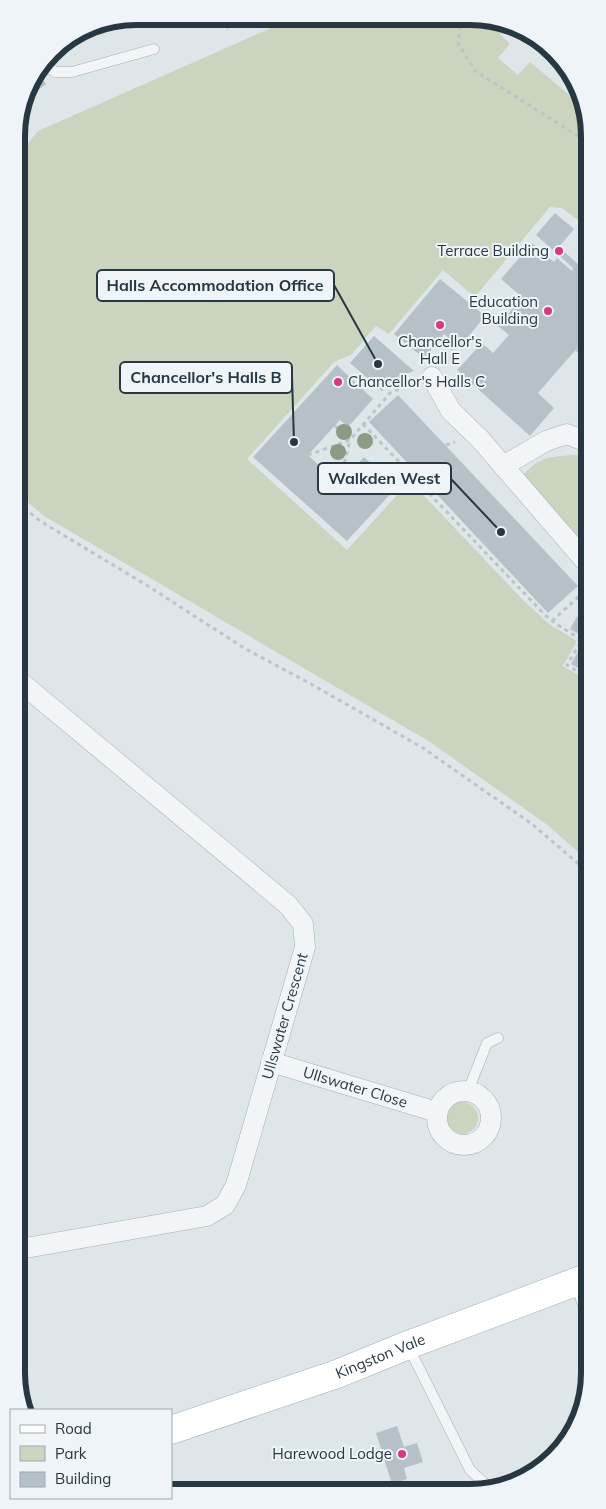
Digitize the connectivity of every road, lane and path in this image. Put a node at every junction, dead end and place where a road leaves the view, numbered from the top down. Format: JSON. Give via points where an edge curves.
{"nodes":[{"id":1,"x":460,"y":25,"type":"edge"},
{"id":2,"x":154,"y":49,"type":"dead end"},
{"id":3,"x":49,"y":68,"type":"edge"},
{"id":4,"x":581,"y":138,"type":"edge"},
{"id":5,"x":581,"y":347,"type":"edge"},
{"id":6,"x":576,"y":349,"type":"dead end"},
{"id":7,"x":432,"y":377,"type":"joint"},
{"id":8,"x":363,"y":424,"type":"junction"},
{"id":9,"x":335,"y":426,"type":"dead end"},
{"id":10,"x":350,"y":440,"type":"junction"},
{"id":11,"x":581,"y":440,"type":"edge"},
{"id":12,"x":308,"y":455,"type":"dead end"},
{"id":13,"x":503,"y":466,"type":"junction"},
{"id":14,"x":339,"y":484,"type":"dead end"},
{"id":15,"x":25,"y":509,"type":"edge"},
{"id":16,"x":581,"y":555,"type":"edge"},
{"id":17,"x":581,"y":594,"type":"edge"},
{"id":18,"x":552,"y":621,"type":"junction"},
{"id":19,"x":581,"y":639,"type":"edge"},
{"id":20,"x":581,"y":642,"type":"edge"},
{"id":21,"x":581,"y":673,"type":"edge"},
{"id":22,"x":25,"y":686,"type":"edge"},
{"id":23,"x":581,"y":867,"type":"edge"},
{"id":24,"x":498,"y":1038,"type":"dead end"},
{"id":25,"x":271,"y":1062,"type":"junction"},
{"id":26,"x":468,"y":1091,"type":"junction"},
{"id":27,"x":437,"y":1112,"type":"junction"},
{"id":28,"x":25,"y":1248,"type":"edge"},
{"id":29,"x":581,"y":1280,"type":"edge"},
{"id":30,"x":408,"y":1345,"type":"junction"},
{"id":31,"x":172,"y":1430,"type":"edge"},
{"id":32,"x":484,"y":1483,"type":"edge"}],
"edges":[{"from":1,"to":4,"type":"path","via":[[458,43],[475,71]]},
{"from":2,"to":3,"type":"lane","via":[[72,72],[55,72]]},
{"from":5,"to":6,"type":"path","via":[[578,351]]},
{"from":7,"to":8,"type":"path","via":[[391,392]]},
{"from":7,"to":13,"type":"street","via":[[451,411]]},
{"from":8,"to":10,"type":"path"},
{"from":8,"to":18,"type":"path"},
{"from":9,"to":10,"type":"path"},
{"from":10,"to":12,"type":"path"},
{"from":10,"to":14,"type":"path"},
{"from":11,"to":13,"type":"street","via":[[567,434],[546,441]]},
{"from":13,"to":16,"type":"street"},
{"from":15,"to":23,"type":"path","via":[[244,648],[423,748],[532,824]]},
{"from":17,"to":18,"type":"path"},
{"from":18,"to":19,"type":"path"},
{"from":20,"to":21,"type":"path","via":[[567,665]]},
{"from":22,"to":25,"type":"street","name":"Ullswater Crescent","via":[[288,905],[302,924],[305,947]]},
{"from":24,"to":26,"type":"lane","via":[[487,1043]]},
{"from":25,"to":27,"type":"street","name":"Ullswater Close"},
{"from":25,"to":28,"type":"street","name":"Ullswater Crescent","via":[[236,1185],[224,1206],[207,1216]]},
{"from":26,"to":27,"type":"street","via":[[448,1096]]},
{"from":26,"to":27,"type":"street","via":[[485,1100],[492,1117],[487,1134],[476,1143],[458,1145],[444,1136],[437,1121]]},
{"from":29,"to":30,"type":"main road","name":"Kingston Vale"},
{"from":30,"to":31,"type":"main road","name":"Kingston Vale","via":[[330,1376]]},
{"from":30,"to":32,"type":"lane","via":[[470,1470]]}]}
